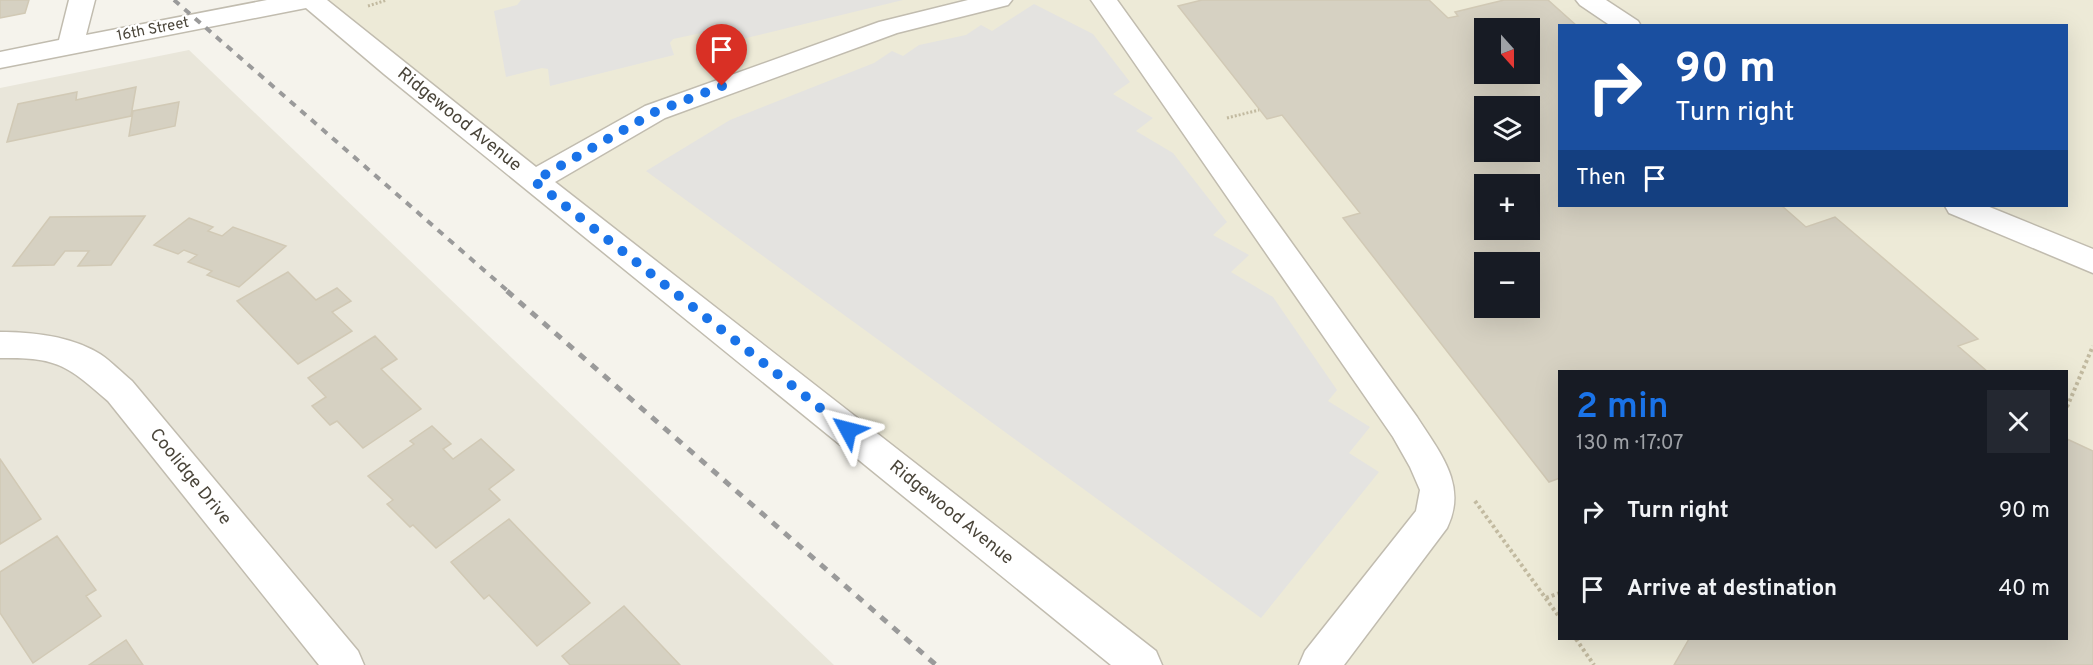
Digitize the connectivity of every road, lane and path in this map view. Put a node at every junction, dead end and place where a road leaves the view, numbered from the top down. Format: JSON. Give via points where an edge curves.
{"nodes":[{"id":1,"x":82,"y":0,"type":"edge"},
{"id":2,"x":306,"y":0,"type":"edge"},
{"id":3,"x":312,"y":0,"type":"edge"},
{"id":4,"x":387,"y":0,"type":"edge"},
{"id":5,"x":999,"y":0,"type":"edge"},
{"id":6,"x":1104,"y":0,"type":"edge"},
{"id":7,"x":1588,"y":0,"type":"edge"},
{"id":8,"x":364,"y":7,"type":"dead end"},
{"id":9,"x":1626,"y":24,"type":"edge"},
{"id":10,"x":70,"y":46,"type":"junction"},
{"id":11,"x":0,"y":60,"type":"edge"},
{"id":12,"x":1259,"y":110,"type":"dead end"},
{"id":13,"x":1218,"y":121,"type":"dead end"},
{"id":14,"x":534,"y":181,"type":"junction"},
{"id":15,"x":1962,"y":207,"type":"edge"},
{"id":16,"x":2093,"y":262,"type":"edge"},
{"id":17,"x":0,"y":345,"type":"edge"},
{"id":18,"x":2093,"y":346,"type":"edge"},
{"id":19,"x":2068,"y":405,"type":"edge"},
{"id":20,"x":1558,"y":594,"type":"edge"},
{"id":21,"x":1546,"y":598,"type":"dead end"},
{"id":22,"x":1577,"y":640,"type":"edge"},
{"id":23,"x":344,"y":665,"type":"edge"},
{"id":24,"x":1142,"y":665,"type":"edge"},
{"id":25,"x":1319,"y":665,"type":"edge"},
{"id":26,"x":1594,"y":665,"type":"edge"}],
"edges":[{"from":1,"to":10,"type":"street"},
{"from":2,"to":10,"type":"street","name":"16th Street"},
{"from":3,"to":14,"type":"street","name":"Ridgewood Avenue"},
{"from":4,"to":8,"type":"path"},
{"from":5,"to":14,"type":"street","via":[[888,27],[666,107]]},
{"from":6,"to":25,"type":"street","via":[[1405,427],[1426,460],[1438,490],[1434,516]]},
{"from":7,"to":9,"type":"street"},
{"from":10,"to":11,"type":"street","name":"16th Street"},
{"from":12,"to":13,"type":"path"},
{"from":14,"to":24,"type":"street","name":"Ridgewood Avenue"},
{"from":15,"to":16,"type":"street"},
{"from":17,"to":23,"type":"street","name":"Coolidge Drive","via":[[57,350],[86,362],[120,391]]},
{"from":18,"to":19,"type":"path"},
{"from":20,"to":21,"type":"path"},
{"from":22,"to":26,"type":"path"}]}
